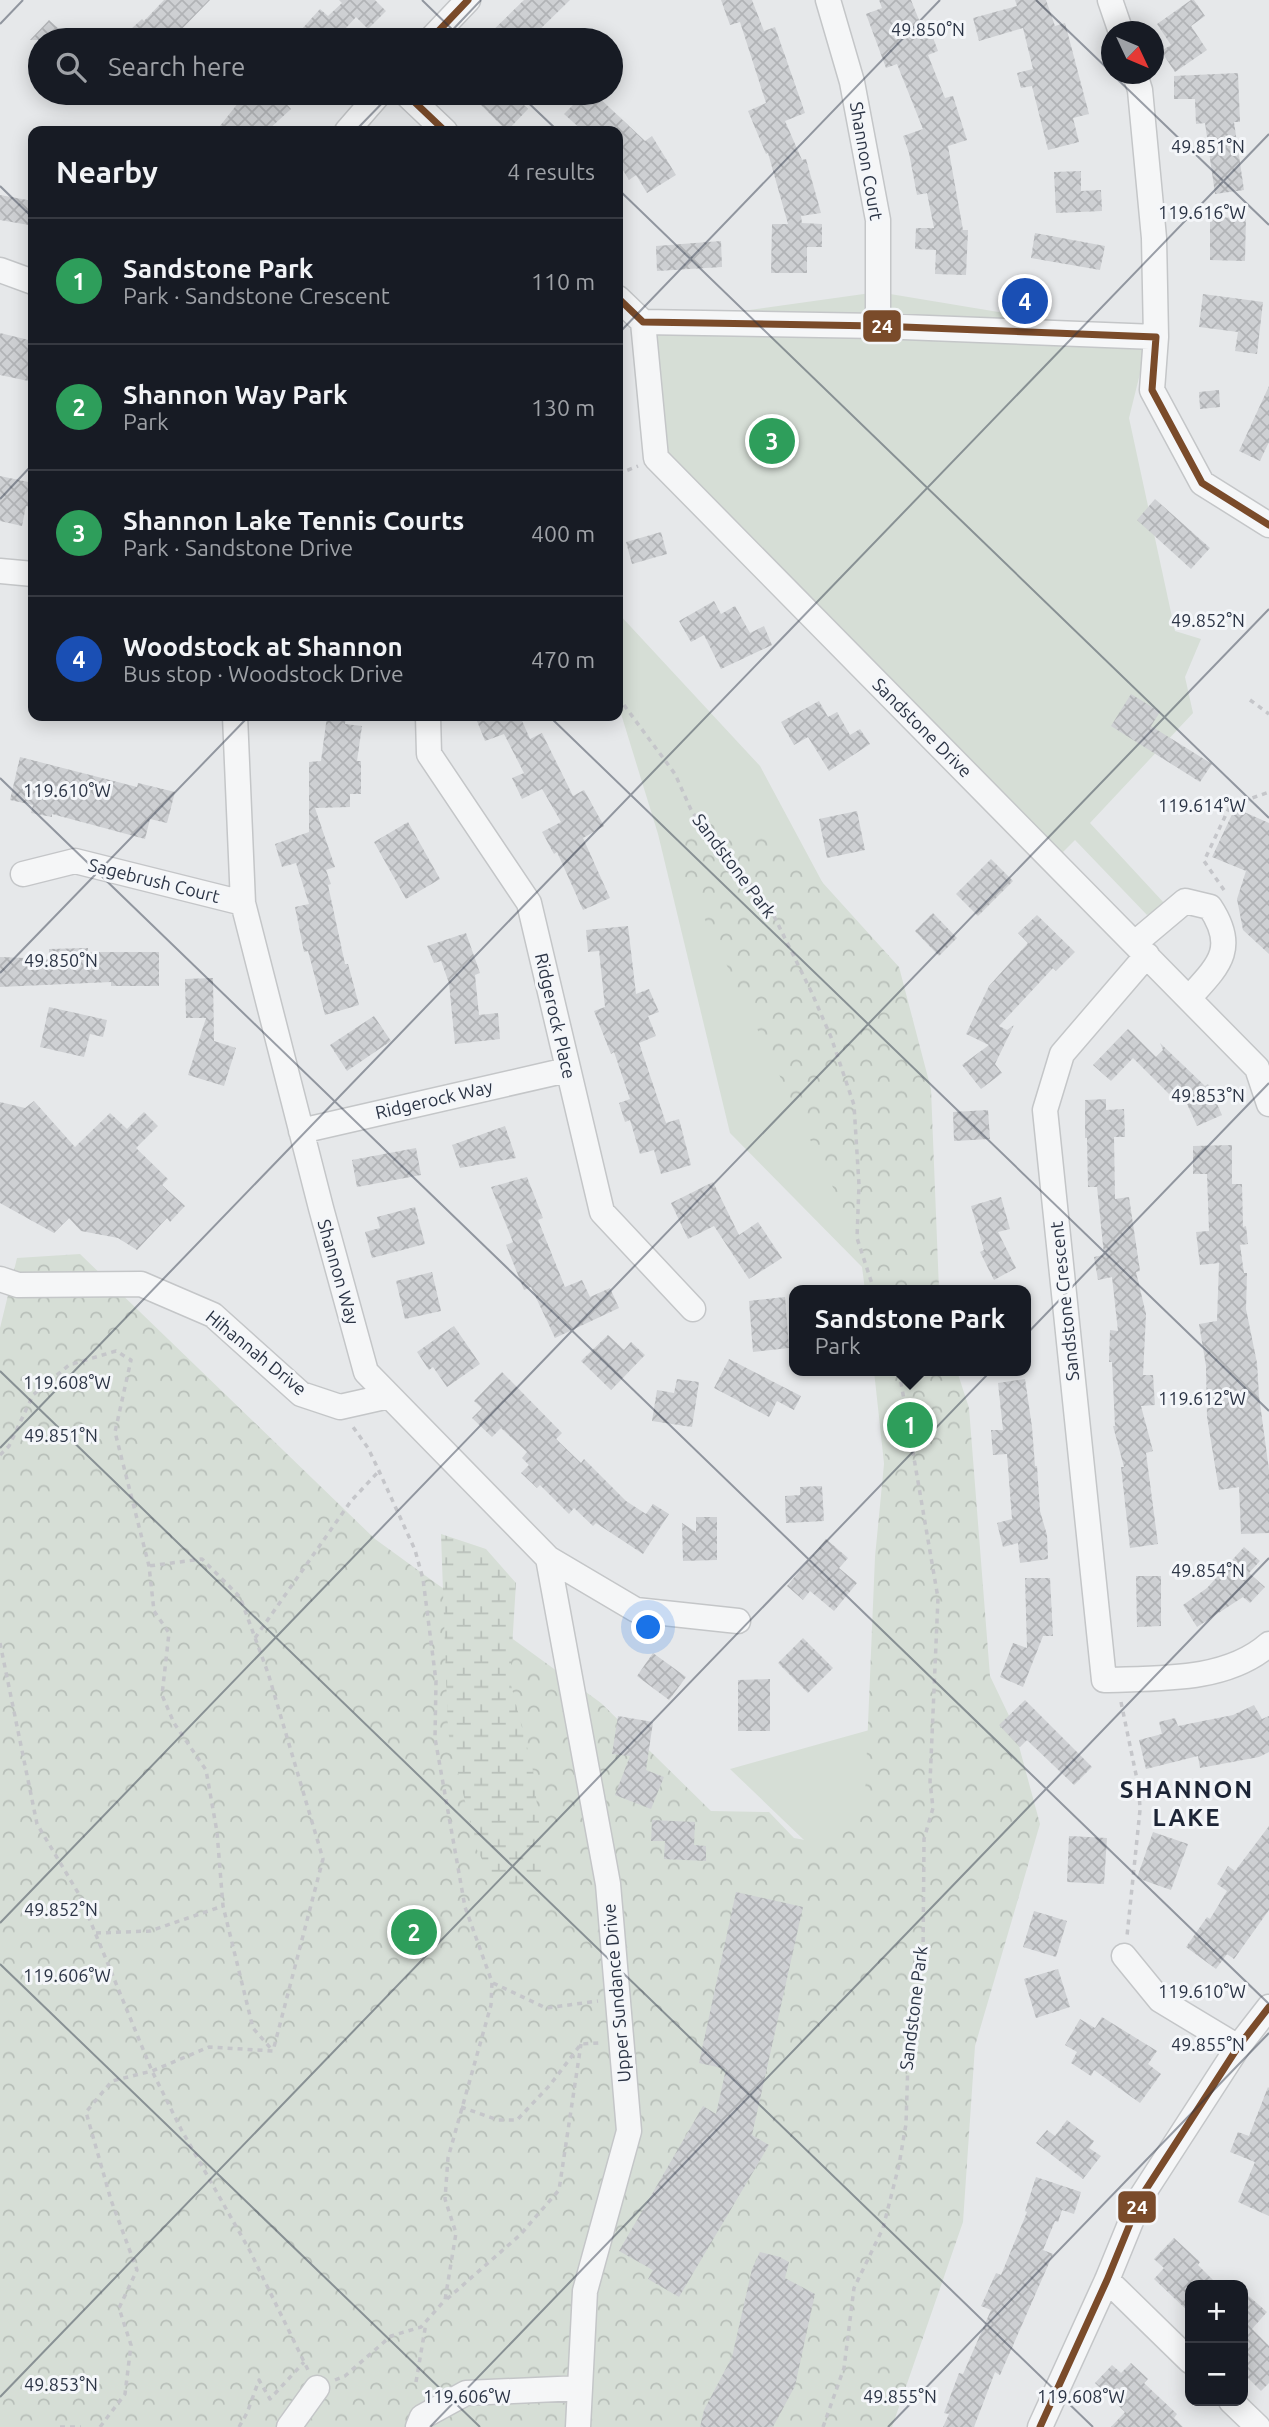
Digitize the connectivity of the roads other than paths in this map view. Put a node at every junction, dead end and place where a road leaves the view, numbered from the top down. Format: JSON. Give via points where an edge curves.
{"nodes":[{"id":1,"x":468,"y":0,"type":"edge"},
{"id":2,"x":828,"y":0,"type":"edge"},
{"id":3,"x":1110,"y":0,"type":"edge"},
{"id":4,"x":1117,"y":21,"type":"edge"},
{"id":5,"x":441,"y":28,"type":"edge"},
{"id":6,"x":1138,"y":84,"type":"edge"},
{"id":7,"x":370,"y":105,"type":"edge"},
{"id":8,"x":418,"y":105,"type":"edge"},
{"id":9,"x":351,"y":126,"type":"edge"},
{"id":10,"x":440,"y":126,"type":"edge"},
{"id":11,"x":0,"y":270,"type":"edge"},
{"id":12,"x":28,"y":280,"type":"edge"},
{"id":13,"x":623,"y":303,"type":"edge"},
{"id":14,"x":643,"y":322,"type":"junction"},
{"id":15,"x":877,"y":326,"type":"junction"},
{"id":16,"x":1156,"y":337,"type":"junction"},
{"id":17,"x":1269,"y":525,"type":"edge"},
{"id":18,"x":0,"y":571,"type":"edge"},
{"id":19,"x":28,"y":574,"type":"edge"},
{"id":20,"x":235,"y":721,"type":"edge"},
{"id":21,"x":428,"y":721,"type":"edge"},
{"id":22,"x":23,"y":874,"type":"dead end"},
{"id":23,"x":243,"y":903,"type":"junction"},
{"id":24,"x":1141,"y":949,"type":"junction"},
{"id":25,"x":1189,"y":998,"type":"junction"},
{"id":26,"x":567,"y":1070,"type":"junction"},
{"id":27,"x":1269,"y":1104,"type":"edge"},
{"id":28,"x":302,"y":1131,"type":"junction"},
{"id":29,"x":2,"y":1284,"type":"edge"},
{"id":30,"x":693,"y":1309,"type":"dead end"},
{"id":31,"x":389,"y":1396,"type":"junction"},
{"id":32,"x":548,"y":1559,"type":"junction"},
{"id":33,"x":738,"y":1621,"type":"dead end"},
{"id":34,"x":1269,"y":1644,"type":"edge"},
{"id":35,"x":1124,"y":1956,"type":"road end"},
{"id":36,"x":1269,"y":2007,"type":"edge"},
{"id":37,"x":1238,"y":2047,"type":"junction"},
{"id":38,"x":1107,"y":2280,"type":"junction"},
{"id":39,"x":1185,"y":2356,"type":"edge"},
{"id":40,"x":317,"y":2388,"type":"road end"},
{"id":41,"x":580,"y":2388,"type":"junction"},
{"id":42,"x":1236,"y":2406,"type":"edge"},
{"id":43,"x":289,"y":2427,"type":"edge"},
{"id":44,"x":418,"y":2427,"type":"edge"},
{"id":45,"x":578,"y":2427,"type":"edge"},
{"id":46,"x":1040,"y":2427,"type":"edge"},
{"id":47,"x":1258,"y":2427,"type":"edge"}],
"edges":[{"from":1,"to":5,"type":"street"},
{"from":2,"to":15,"type":"street","name":"Shannon Court","via":[[852,82],[878,220]]},
{"from":3,"to":4,"type":"street"},
{"from":6,"to":16,"type":"street","via":[[1154,238]]},
{"from":7,"to":9,"type":"street"},
{"from":8,"to":10,"type":"street"},
{"from":11,"to":12,"type":"street"},
{"from":13,"to":14,"type":"street"},
{"from":14,"to":15,"type":"street"},
{"from":14,"to":24,"type":"street","name":"Sandstone Drive","via":[[656,458]]},
{"from":15,"to":16,"type":"street"},
{"from":16,"to":17,"type":"street","via":[[1152,390],[1202,484]]},
{"from":18,"to":19,"type":"street"},
{"from":20,"to":23,"type":"street","name":"Shannon Way"},
{"from":21,"to":26,"type":"street","name":"Ridgerock Place","via":[[429,754],[529,903]]},
{"from":22,"to":23,"type":"street","name":"Sagebrush Court","via":[[75,861]]},
{"from":23,"to":28,"type":"street","name":"Shannon Way"},
{"from":24,"to":25,"type":"street","name":"Sandstone Drive"},
{"from":24,"to":25,"type":"street","name":"Sandstone Crescent","via":[[1185,901],[1210,907],[1222,925],[1225,947],[1209,976]]},
{"from":24,"to":34,"type":"street","name":"Sandstone Crescent","via":[[1062,1054],[1045,1110],[1110,1680],[1200,1676],[1257,1654]]},
{"from":25,"to":27,"type":"street","name":"Sandstone Drive","via":[[1258,1068]]},
{"from":26,"to":28,"type":"street","name":"Ridgerock Way"},
{"from":26,"to":30,"type":"street","name":"Ridgerock Place","via":[[602,1212]]},
{"from":28,"to":31,"type":"street","name":"Shannon Way","via":[[366,1372]]},
{"from":29,"to":31,"type":"street","name":"Hihannah Drive","via":[[141,1284],[213,1315],[301,1394],[340,1407]]},
{"from":31,"to":32,"type":"street","name":"Shannon Way"},
{"from":32,"to":33,"type":"street","name":"Shannon Way","via":[[636,1610]]},
{"from":32,"to":41,"type":"street","name":"Upper Sundance Drive","via":[[608,1884],[629,2131],[585,2291]]},
{"from":35,"to":37,"type":"street","via":[[1160,2000]]},
{"from":36,"to":37,"type":"street"},
{"from":37,"to":38,"type":"street","via":[[1141,2197]]},
{"from":38,"to":39,"type":"street"},
{"from":38,"to":46,"type":"street"},
{"from":40,"to":43,"type":"street"},
{"from":41,"to":44,"type":"street","via":[[466,2393],[422,2417]]},
{"from":41,"to":45,"type":"street","name":"Upper Sundance Drive"},
{"from":42,"to":47,"type":"street"}]}
